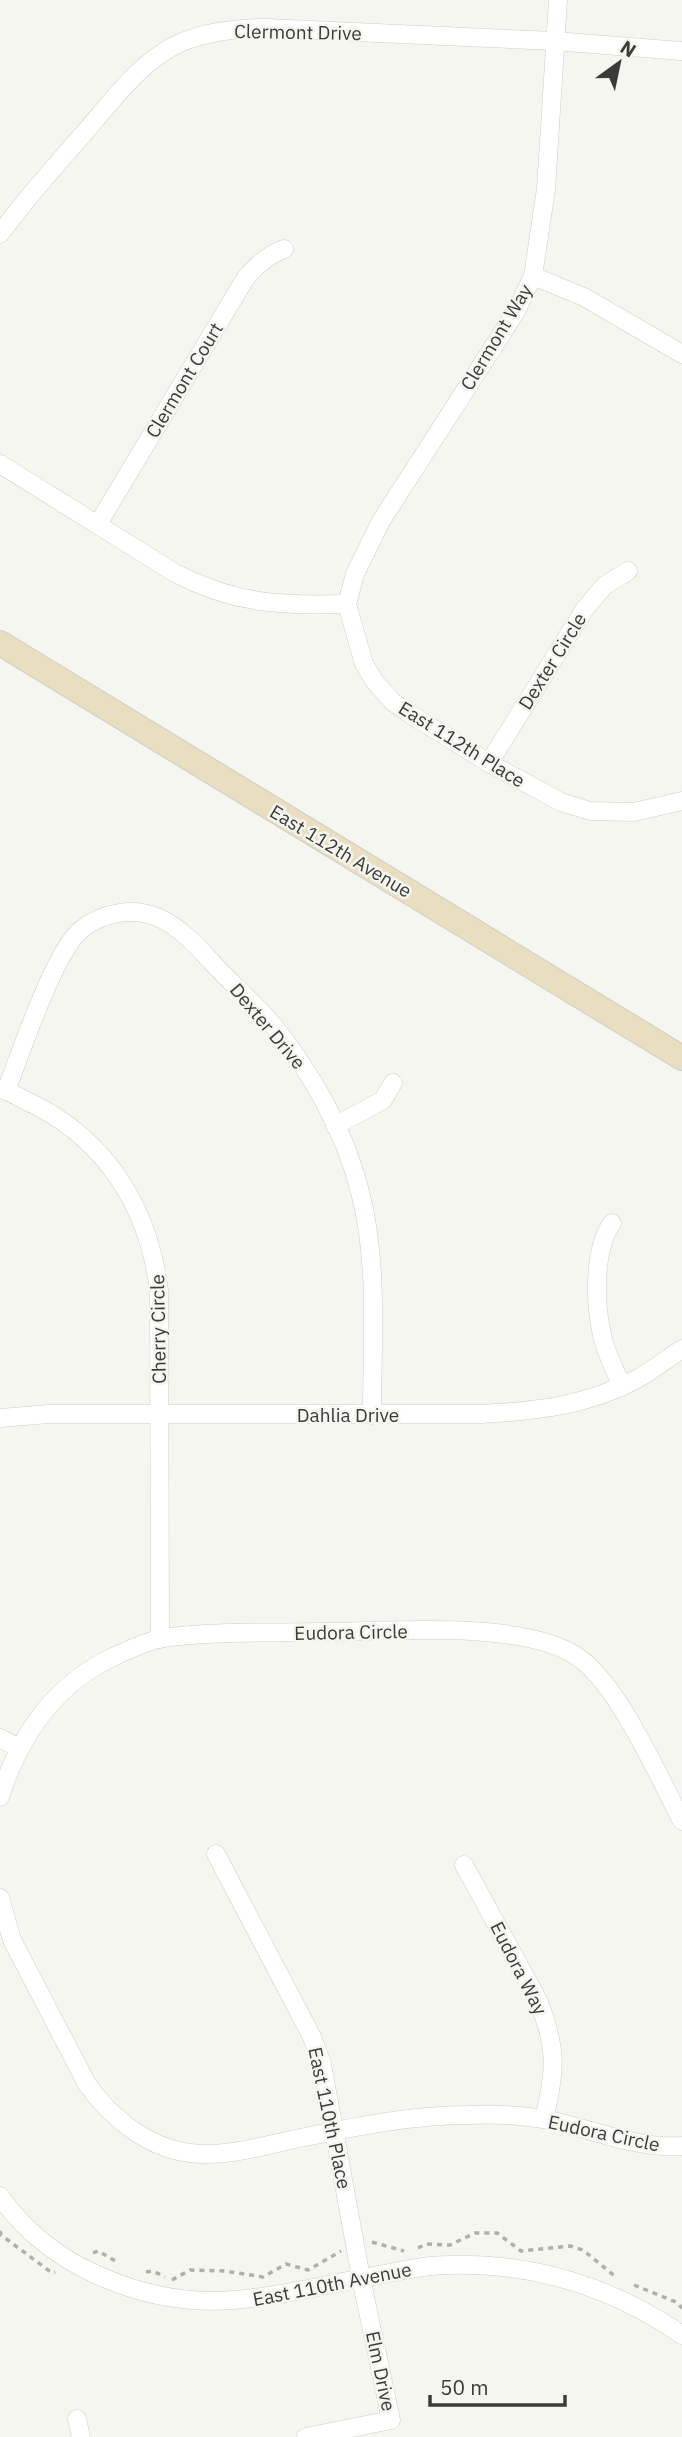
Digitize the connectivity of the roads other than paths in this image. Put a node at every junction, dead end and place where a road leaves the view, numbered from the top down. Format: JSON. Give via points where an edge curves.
{"nodes":[{"id":1,"x":558,"y":0,"type":"edge"},
{"id":2,"x":554,"y":41,"type":"junction"},
{"id":3,"x":682,"y":51,"type":"edge"},
{"id":4,"x":0,"y":234,"type":"edge"},
{"id":5,"x":284,"y":249,"type":"dead end"},
{"id":6,"x":533,"y":276,"type":"junction"},
{"id":7,"x":682,"y":354,"type":"edge"},
{"id":8,"x":0,"y":464,"type":"edge"},
{"id":9,"x":98,"y":524,"type":"junction"},
{"id":10,"x":628,"y":571,"type":"dead end"},
{"id":11,"x":347,"y":604,"type":"junction"},
{"id":12,"x":0,"y":643,"type":"edge"},
{"id":13,"x":489,"y":763,"type":"junction"},
{"id":14,"x":682,"y":801,"type":"edge"},
{"id":15,"x":682,"y":1058,"type":"edge"},
{"id":16,"x":393,"y":1083,"type":"dead end"},
{"id":17,"x":3,"y":1090,"type":"edge"},
{"id":18,"x":335,"y":1126,"type":"junction"},
{"id":19,"x":612,"y":1223,"type":"dead end"},
{"id":20,"x":682,"y":1349,"type":"edge"},
{"id":21,"x":622,"y":1386,"type":"junction"},
{"id":22,"x":372,"y":1415,"type":"junction"},
{"id":23,"x":159,"y":1416,"type":"junction"},
{"id":24,"x":0,"y":1418,"type":"edge"},
{"id":25,"x":160,"y":1639,"type":"junction"},
{"id":26,"x":0,"y":1738,"type":"edge"},
{"id":27,"x":19,"y":1748,"type":"junction"},
{"id":28,"x":0,"y":1797,"type":"edge"},
{"id":29,"x":682,"y":1821,"type":"edge"},
{"id":30,"x":216,"y":1854,"type":"dead end"},
{"id":31,"x":464,"y":1865,"type":"dead end"},
{"id":32,"x":0,"y":1899,"type":"edge"},
{"id":33,"x":544,"y":2119,"type":"junction"},
{"id":34,"x":335,"y":2131,"type":"junction"},
{"id":35,"x":682,"y":2146,"type":"edge"},
{"id":36,"x":0,"y":2196,"type":"edge"},
{"id":37,"x":361,"y":2278,"type":"junction"},
{"id":38,"x":682,"y":2335,"type":"edge"},
{"id":39,"x":77,"y":2419,"type":"dead end"},
{"id":40,"x":81,"y":2437,"type":"edge"},
{"id":41,"x":306,"y":2437,"type":"edge"}],
"edges":[{"from":1,"to":2,"type":"street","name":"Clermont Way"},
{"from":2,"to":3,"type":"street","name":"Clermont Drive"},
{"from":2,"to":4,"type":"street","name":"Clermont Drive","via":[[266,27],[191,39],[157,56],[130,80]]},
{"from":2,"to":6,"type":"street","name":"Clermont Way","via":[[546,189]]},
{"from":5,"to":9,"type":"street","name":"Clermont Court","via":[[271,254],[245,279]]},
{"from":6,"to":7,"type":"street","via":[[584,297]]},
{"from":6,"to":11,"type":"street","name":"Clermont Way","via":[[515,313],[381,521],[355,575]]},
{"from":8,"to":9,"type":"street"},
{"from":9,"to":11,"type":"street","via":[[203,588],[269,604]]},
{"from":10,"to":13,"type":"street","name":"Dexter Circle","via":[[604,586],[584,610]]},
{"from":11,"to":13,"type":"street","name":"East 112th Place","via":[[364,664],[375,682],[393,702]]},
{"from":12,"to":15,"type":"street","name":"East 112th Avenue"},
{"from":13,"to":14,"type":"street","name":"East 112th Place","via":[[540,793],[590,811],[634,812]]},
{"from":16,"to":18,"type":"street","via":[[383,1100]]},
{"from":17,"to":18,"type":"street","name":"Dexter Drive","via":[[70,940],[99,918],[142,913],[180,932],[271,1023],[308,1074]]},
{"from":17,"to":23,"type":"street","name":"Cherry Circle","via":[[47,1111],[91,1143],[138,1211],[152,1246],[159,1291]]},
{"from":18,"to":22,"type":"street","name":"Dexter Drive","via":[[360,1189],[371,1264]]},
{"from":19,"to":21,"type":"street","via":[[602,1240],[598,1262],[599,1320]]},
{"from":20,"to":21,"type":"street","name":"Dahlia Drive"},
{"from":21,"to":22,"type":"street","name":"Dahlia Drive","via":[[547,1410]]},
{"from":22,"to":23,"type":"street","name":"Dahlia Drive"},
{"from":23,"to":24,"type":"street","name":"Dahlia Drive"},
{"from":23,"to":25,"type":"street","name":"Cherry Circle"},
{"from":25,"to":27,"type":"street","name":"Eudora Circle","via":[[112,1657],[80,1677],[45,1709]]},
{"from":25,"to":29,"type":"street","name":"Eudora Circle","via":[[209,1634],[458,1631],[528,1636],[556,1644],[576,1655],[605,1683]]},
{"from":26,"to":27,"type":"street"},
{"from":27,"to":28,"type":"street","name":"Eudora Circle"},
{"from":30,"to":34,"type":"street","name":"East 110th Place","via":[[312,2037]]},
{"from":31,"to":33,"type":"street","name":"Eudora Way","via":[[546,2021],[554,2076]]},
{"from":32,"to":34,"type":"street","name":"Eudora Circle","via":[[12,1940],[87,2084],[131,2129],[165,2146],[209,2154]]},
{"from":33,"to":34,"type":"street","name":"Eudora Circle","via":[[442,2115]]},
{"from":33,"to":35,"type":"street","name":"Eudora Circle","via":[[636,2144]]},
{"from":34,"to":37,"type":"street","name":"East 110th Place"},
{"from":36,"to":37,"type":"street","name":"East 110th Avenue","via":[[29,2228],[74,2264],[164,2298],[251,2300]]},
{"from":37,"to":38,"type":"street","name":"East 110th Avenue","via":[[448,2264],[548,2274],[606,2292]]},
{"from":37,"to":41,"type":"street","name":"Elm Drive","via":[[391,2420]]},
{"from":39,"to":40,"type":"street"}]}
